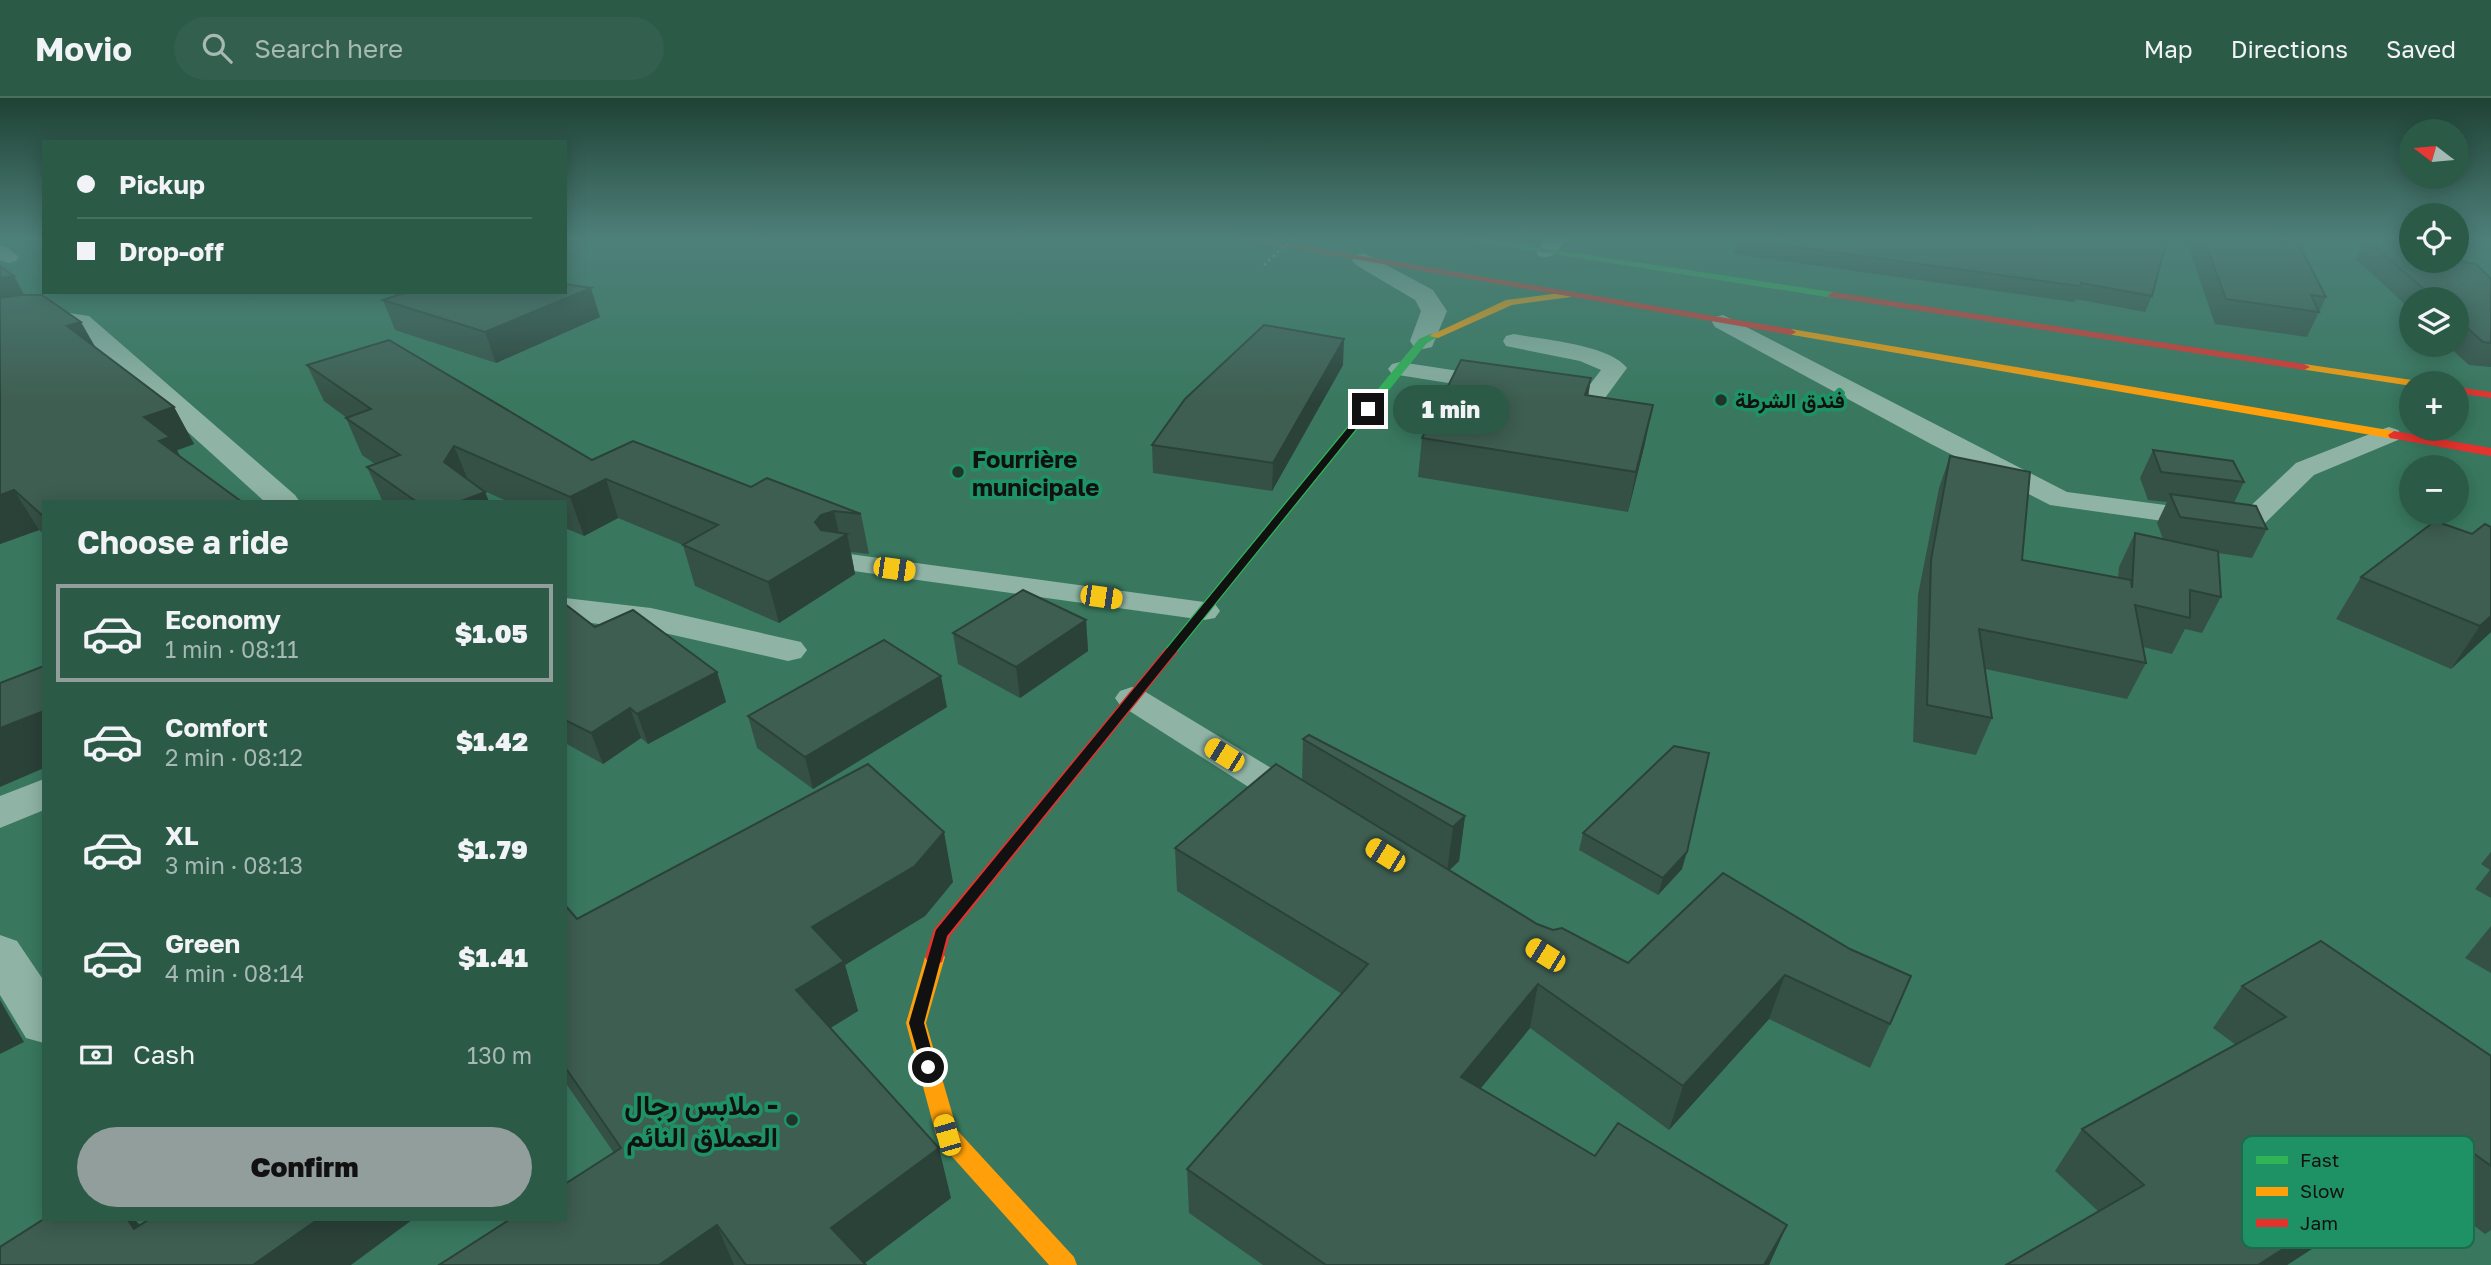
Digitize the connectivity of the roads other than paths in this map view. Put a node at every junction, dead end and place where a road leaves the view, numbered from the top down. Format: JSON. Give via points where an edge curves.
{"nodes":[{"id":1,"x":1421,"y":293,"type":"edge"},
{"id":2,"x":1558,"y":293,"type":"edge"},
{"id":3,"x":1849,"y":293,"type":"edge"},
{"id":4,"x":1567,"y":295,"type":"junction"},
{"id":5,"x":1723,"y":322,"type":"junction"},
{"id":6,"x":0,"y":326,"type":"edge"},
{"id":7,"x":1423,"y":341,"type":"junction"},
{"id":8,"x":1514,"y":341,"type":"dead end"},
{"id":9,"x":1401,"y":369,"type":"junction"},
{"id":10,"x":2399,"y":381,"type":"edge"},
{"id":11,"x":2469,"y":392,"type":"edge"},
{"id":12,"x":2491,"y":396,"type":"edge"},
{"id":13,"x":2389,"y":435,"type":"junction"},
{"id":14,"x":2491,"y":452,"type":"edge"},
{"id":15,"x":282,"y":500,"type":"edge"},
{"id":16,"x":842,"y":562,"type":"dead end"},
{"id":17,"x":567,"y":609,"type":"edge"},
{"id":18,"x":1204,"y":611,"type":"junction"},
{"id":19,"x":788,"y":650,"type":"dead end"},
{"id":20,"x":1132,"y":698,"type":"junction"},
{"id":21,"x":42,"y":794,"type":"edge"},
{"id":22,"x":0,"y":813,"type":"edge"},
{"id":23,"x":1321,"y":816,"type":"edge"},
{"id":24,"x":0,"y":954,"type":"edge"},
{"id":25,"x":42,"y":1020,"type":"edge"},
{"id":26,"x":1065,"y":1265,"type":"edge"}],
"edges":[{"from":1,"to":7,"type":"street","via":[[1434,311]]},
{"from":2,"to":4,"type":"main road"},
{"from":3,"to":10,"type":"main road"},
{"from":4,"to":5,"type":"main road"},
{"from":4,"to":7,"type":"main road","via":[[1510,302]]},
{"from":5,"to":13,"type":"main road"},
{"from":5,"to":13,"type":"lane","via":[[2060,499],[2248,524],[2305,469]]},
{"from":6,"to":15,"type":"street","via":[[55,316],[80,321]]},
{"from":7,"to":9,"type":"main road"},
{"from":8,"to":9,"type":"lane","via":[[1587,355],[1615,369],[1596,393],[1578,396]]},
{"from":9,"to":18,"type":"main road"},
{"from":11,"to":12,"type":"main road"},
{"from":13,"to":14,"type":"main road"},
{"from":16,"to":18,"type":"lane"},
{"from":17,"to":19,"type":"street","via":[[650,619]]},
{"from":18,"to":20,"type":"main road"},
{"from":20,"to":23,"type":"lane"},
{"from":20,"to":26,"type":"main road","via":[[941,934],[916,1023],[947,1135]]},
{"from":21,"to":22,"type":"street"},
{"from":24,"to":25,"type":"street"}]}
